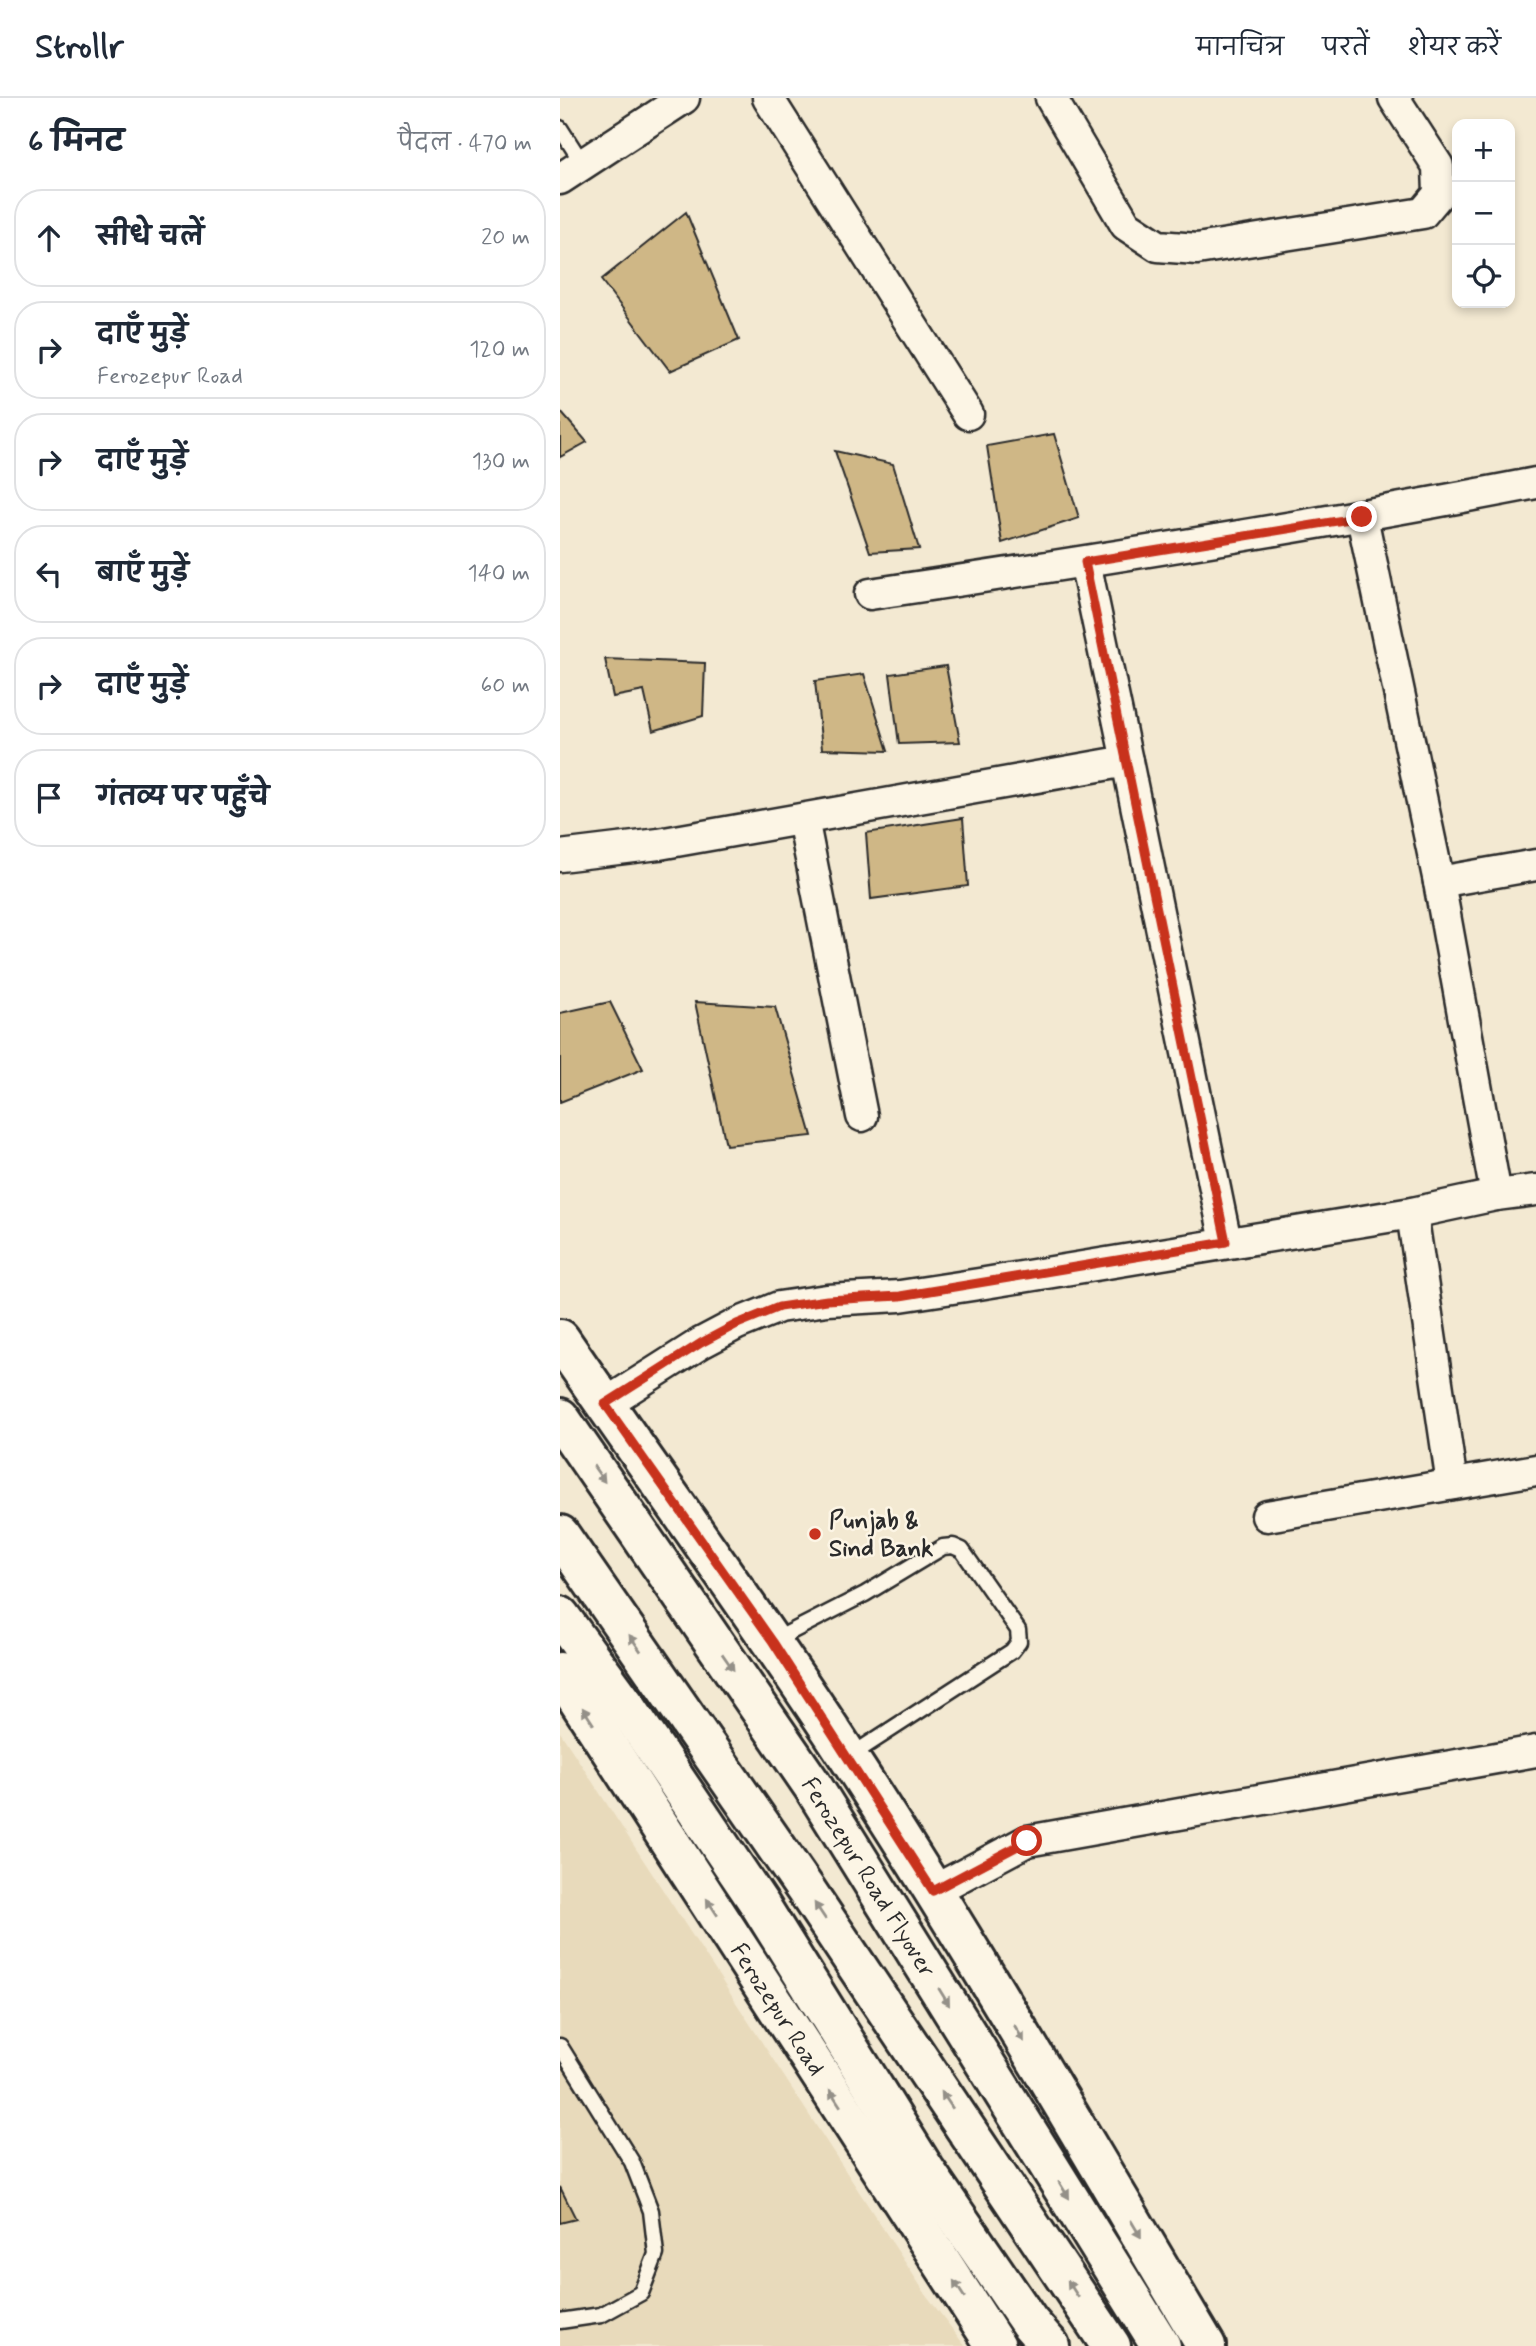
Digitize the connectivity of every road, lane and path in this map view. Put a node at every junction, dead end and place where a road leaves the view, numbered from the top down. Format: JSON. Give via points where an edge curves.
{"nodes":[{"id":1,"x":684,"y":98,"type":"edge"},
{"id":2,"x":768,"y":98,"type":"edge"},
{"id":3,"x":1051,"y":98,"type":"edge"},
{"id":4,"x":1394,"y":98,"type":"edge"},
{"id":5,"x":560,"y":128,"type":"edge"},
{"id":6,"x":572,"y":171,"type":"edge"},
{"id":7,"x":968,"y":414,"type":"dead end"},
{"id":8,"x":1536,"y":483,"type":"edge"},
{"id":9,"x":1362,"y":517,"type":"junction"},
{"id":10,"x":1085,"y":562,"type":"junction"},
{"id":11,"x":870,"y":594,"type":"dead end"},
{"id":12,"x":1127,"y":761,"type":"junction"},
{"id":13,"x":803,"y":818,"type":"junction"},
{"id":14,"x":560,"y":856,"type":"edge"},
{"id":15,"x":1536,"y":865,"type":"edge"},
{"id":16,"x":1439,"y":882,"type":"junction"},
{"id":17,"x":862,"y":1116,"type":"dead end"},
{"id":18,"x":1536,"y":1190,"type":"edge"},
{"id":19,"x":1496,"y":1195,"type":"junction"},
{"id":20,"x":1412,"y":1213,"type":"junction"},
{"id":21,"x":1226,"y":1242,"type":"junction"},
{"id":22,"x":560,"y":1339,"type":"edge"},
{"id":23,"x":605,"y":1404,"type":"junction"},
{"id":24,"x":560,"y":1418,"type":"edge"},
{"id":25,"x":1536,"y":1470,"type":"edge"},
{"id":26,"x":1452,"y":1484,"type":"junction"},
{"id":27,"x":1267,"y":1516,"type":"dead end"},
{"id":28,"x":560,"y":1535,"type":"edge"},
{"id":29,"x":560,"y":1616,"type":"edge"},
{"id":30,"x":773,"y":1642,"type":"junction"},
{"id":31,"x":560,"y":1672,"type":"edge"},
{"id":32,"x":1536,"y":1751,"type":"edge"},
{"id":33,"x":848,"y":1757,"type":"junction"},
{"id":34,"x":933,"y":1891,"type":"junction"},
{"id":35,"x":560,"y":2046,"type":"edge"},
{"id":36,"x":560,"y":2320,"type":"edge"},
{"id":37,"x":996,"y":2346,"type":"edge"},
{"id":38,"x":1050,"y":2346,"type":"edge"},
{"id":39,"x":1111,"y":2346,"type":"edge"},
{"id":40,"x":1161,"y":2346,"type":"edge"},
{"id":41,"x":1206,"y":2346,"type":"edge"}],
"edges":[{"from":1,"to":6,"type":"street"},
{"from":2,"to":7,"type":"street"},
{"from":3,"to":4,"type":"street","via":[[1126,225],[1158,246],[1197,249],[1423,213],[1439,194],[1438,166]]},
{"from":5,"to":6,"type":"lane"},
{"from":8,"to":9,"type":"street"},
{"from":9,"to":10,"type":"street"},
{"from":9,"to":16,"type":"street"},
{"from":10,"to":11,"type":"street"},
{"from":10,"to":12,"type":"street"},
{"from":12,"to":13,"type":"street"},
{"from":12,"to":21,"type":"street"},
{"from":13,"to":14,"type":"street","via":[[659,845]]},
{"from":13,"to":17,"type":"street"},
{"from":15,"to":16,"type":"street"},
{"from":16,"to":19,"type":"street"},
{"from":18,"to":19,"type":"street"},
{"from":19,"to":20,"type":"street"},
{"from":20,"to":21,"type":"street"},
{"from":20,"to":26,"type":"street"},
{"from":21,"to":23,"type":"street","via":[[900,1296],[779,1307],[701,1343]]},
{"from":22,"to":23,"type":"main road"},
{"from":23,"to":30,"type":"main road"},
{"from":24,"to":40,"type":"main road","name":"Ferozepur Road Flyover","one_way":true,"via":[[812,1785]]},
{"from":25,"to":26,"type":"street"},
{"from":26,"to":27,"type":"street"},
{"from":39,"to":28,"type":"main road","one_way":true,"via":[[806,1890]]},
{"from":29,"to":38,"type":"main road","via":[[760,1905],[925,2170]]},
{"from":30,"to":33,"type":"main road"},
{"from":30,"to":33,"type":"lane","via":[[953,1546],[961,1550],[1018,1630],[1019,1642],[1012,1651]]},
{"from":37,"to":31,"type":"main road","name":"Ferozepur Road","one_way":true},
{"from":32,"to":34,"type":"street","via":[[1027,1841]]},
{"from":33,"to":34,"type":"main road"},
{"from":34,"to":41,"type":"main road","one_way":true},
{"from":35,"to":36,"type":"lane","via":[[632,2162],[651,2211],[656,2254],[641,2293],[600,2315]]}]}
